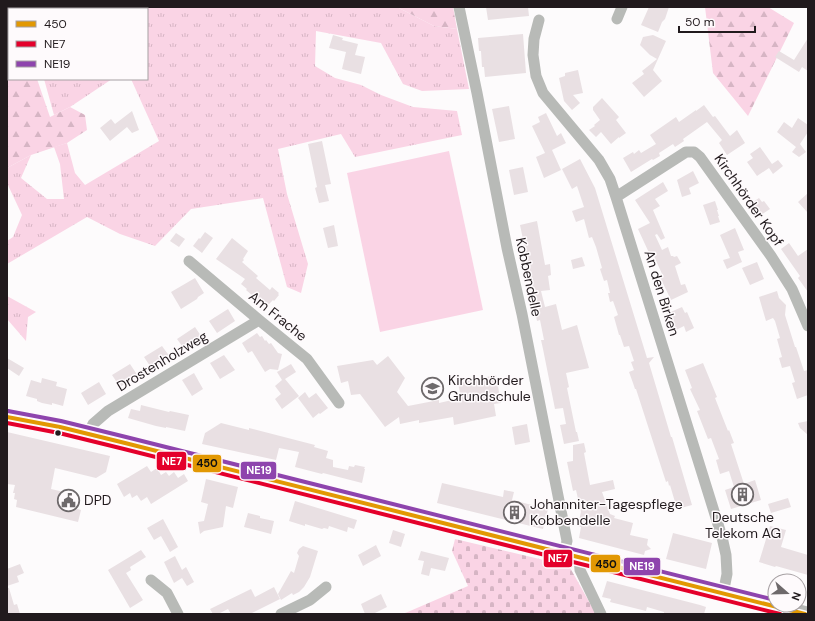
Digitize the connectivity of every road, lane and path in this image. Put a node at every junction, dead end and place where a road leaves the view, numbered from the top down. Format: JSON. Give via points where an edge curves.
{"nodes":[{"id":1,"x":459,"y":7,"type":"edge"},
{"id":2,"x":622,"y":7,"type":"edge"},
{"id":3,"x":617,"y":18,"type":"dead end"},
{"id":4,"x":539,"y":20,"type":"dead end"},
{"id":5,"x":616,"y":197,"type":"junction"},
{"id":6,"x":189,"y":261,"type":"dead end"},
{"id":7,"x":259,"y":320,"type":"junction"},
{"id":8,"x":808,"y":326,"type":"edge"},
{"id":9,"x":339,"y":403,"type":"dead end"},
{"id":10,"x":7,"y":417,"type":"edge"},
{"id":11,"x":88,"y":434,"type":"junction"},
{"id":12,"x":572,"y":555,"type":"junction"},
{"id":13,"x":151,"y":580,"type":"dead end"},
{"id":14,"x":326,"y":587,"type":"dead end"},
{"id":15,"x":723,"y":594,"type":"junction"},
{"id":16,"x":178,"y":614,"type":"edge"},
{"id":17,"x":281,"y":614,"type":"edge"},
{"id":18,"x":601,"y":614,"type":"edge"},
{"id":19,"x":805,"y":614,"type":"edge"}],
"edges":[{"from":1,"to":12,"type":"street","name":"Kobbendelle","via":[[567,541]]},
{"from":2,"to":3,"type":"street"},
{"from":4,"to":5,"type":"street","name":"An den Birken","via":[[533,55],[536,76],[543,93],[599,160],[610,179]]},
{"from":5,"to":8,"type":"street","name":"Kirchhörder Kopf","via":[[686,152],[694,152],[771,256],[792,289]]},
{"from":5,"to":15,"type":"street","name":"An den Birken","via":[[721,535],[727,574]]},
{"from":6,"to":7,"type":"street","name":"Am Frache"},
{"from":7,"to":9,"type":"street","name":"Am Frache","via":[[307,359]]},
{"from":7,"to":11,"type":"street","name":"Drostenholzweg","via":[[108,411],[93,424]]},
{"from":10,"to":11,"type":"main road"},
{"from":11,"to":12,"type":"main road"},
{"from":12,"to":15,"type":"main road"},
{"from":12,"to":18,"type":"street","name":"Kobbendelle"},
{"from":13,"to":16,"type":"street","via":[[167,593]]},
{"from":14,"to":17,"type":"street","via":[[310,600]]},
{"from":15,"to":19,"type":"main road"}]}
